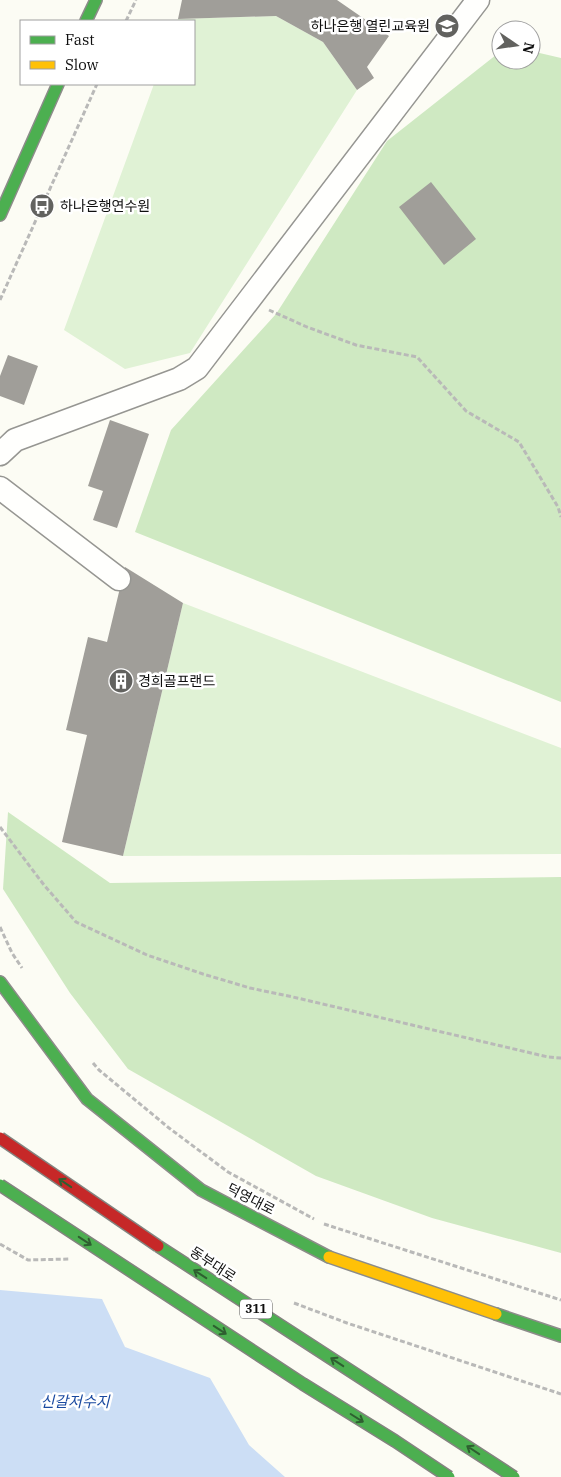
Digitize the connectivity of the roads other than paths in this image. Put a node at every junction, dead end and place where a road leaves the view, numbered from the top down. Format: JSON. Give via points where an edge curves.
{"nodes":[{"id":1,"x":96,"y":0,"type":"edge"},
{"id":2,"x":478,"y":0,"type":"edge"},
{"id":3,"x":86,"y":20,"type":"edge"},
{"id":4,"x":58,"y":85,"type":"edge"},
{"id":5,"x":0,"y":215,"type":"edge"},
{"id":6,"x":0,"y":454,"type":"edge"},
{"id":7,"x":0,"y":488,"type":"edge"},
{"id":8,"x":119,"y":579,"type":"dead end"},
{"id":9,"x":0,"y":982,"type":"edge"},
{"id":10,"x":0,"y":1138,"type":"edge"},
{"id":11,"x":0,"y":1185,"type":"edge"},
{"id":12,"x":561,"y":1336,"type":"edge"},
{"id":13,"x":449,"y":1477,"type":"edge"},
{"id":14,"x":514,"y":1477,"type":"edge"}],
"edges":[{"from":1,"to":3,"type":"main road"},
{"from":2,"to":6,"type":"street","via":[[196,368],[179,379],[15,440]]},
{"from":4,"to":5,"type":"main road"},
{"from":7,"to":8,"type":"street"},
{"from":9,"to":12,"type":"main road","name":"덕영대로","via":[[87,1099],[201,1190],[336,1260]]},
{"from":14,"to":10,"type":"main road","name":"동부대로","number":"311","one_way":true,"bridge":true,"via":[[164,1250]]},
{"from":11,"to":13,"type":"main road","number":"311","one_way":true,"bridge":true}]}
